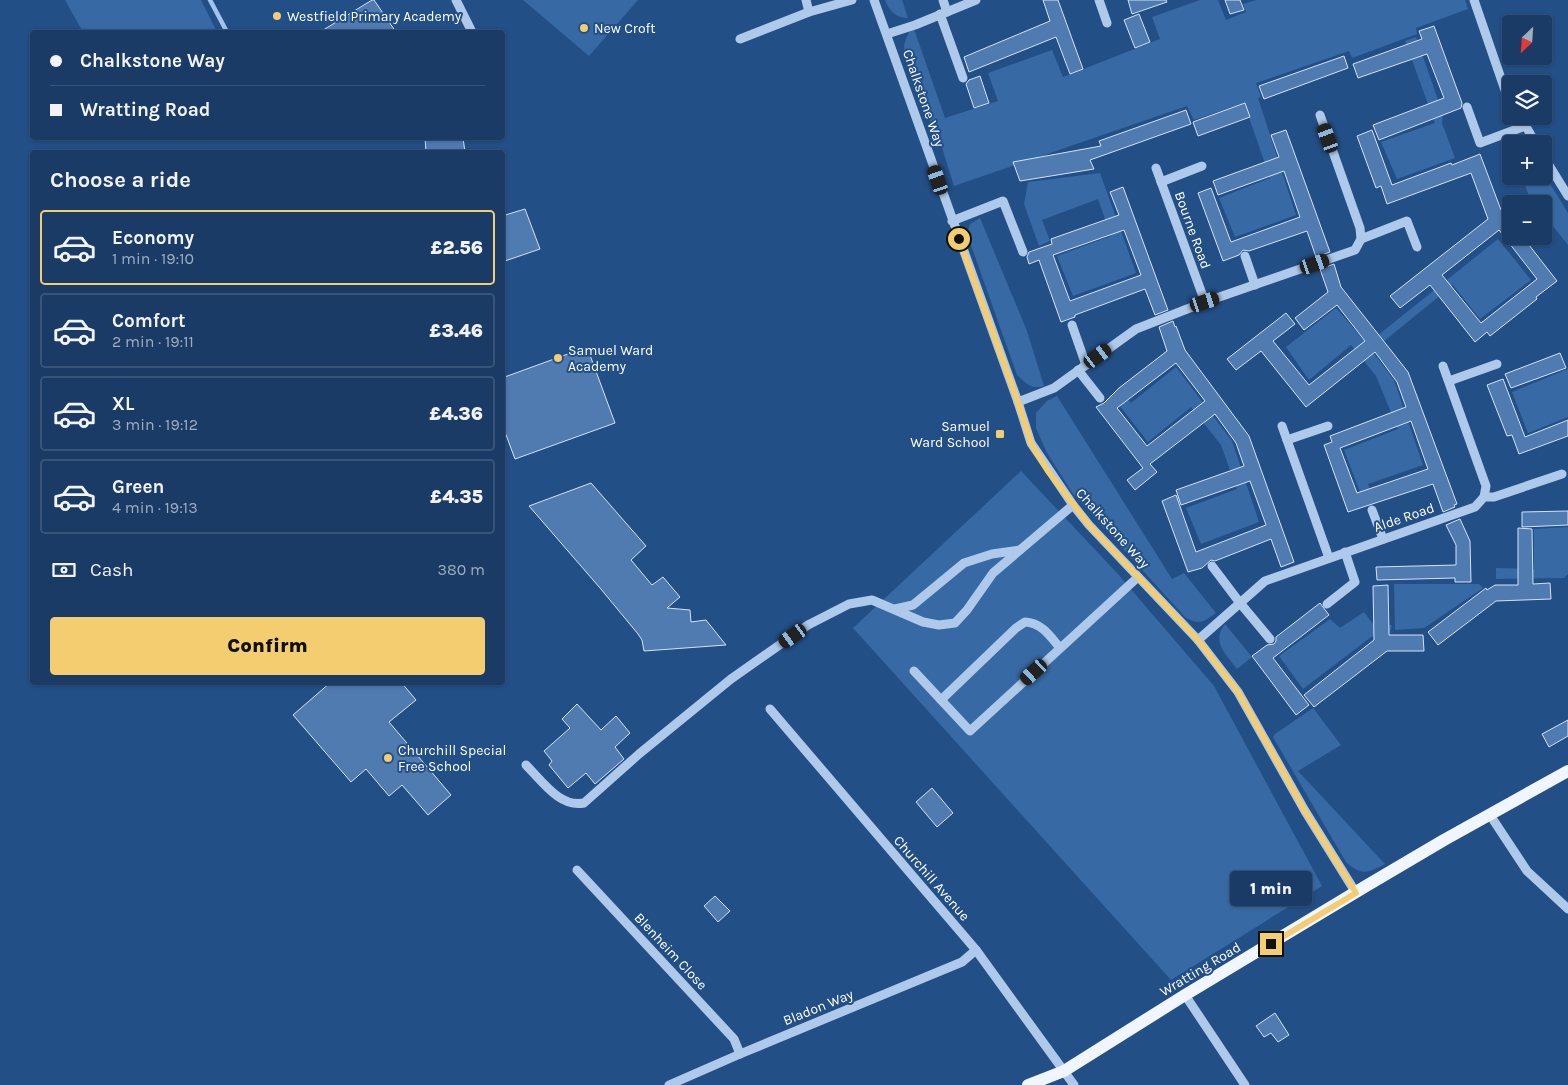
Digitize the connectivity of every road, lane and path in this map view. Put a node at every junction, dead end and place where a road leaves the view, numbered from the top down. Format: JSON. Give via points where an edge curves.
{"nodes":[{"id":1,"x":456,"y":0,"type":"edge"},
{"id":2,"x":806,"y":0,"type":"edge"},
{"id":3,"x":852,"y":0,"type":"edge"},
{"id":4,"x":874,"y":0,"type":"edge"},
{"id":5,"x":943,"y":0,"type":"edge"},
{"id":6,"x":976,"y":0,"type":"edge"},
{"id":7,"x":1099,"y":0,"type":"edge"},
{"id":8,"x":1474,"y":0,"type":"edge"},
{"id":9,"x":809,"y":12,"type":"junction"},
{"id":10,"x":943,"y":13,"type":"junction"},
{"id":11,"x":1107,"y":23,"type":"dead end"},
{"id":12,"x":471,"y":30,"type":"edge"},
{"id":13,"x":887,"y":34,"type":"junction"},
{"id":14,"x":740,"y":39,"type":"dead end"},
{"id":15,"x":963,"y":78,"type":"dead end"},
{"id":16,"x":1502,"y":81,"type":"edge"},
{"id":17,"x":1467,"y":107,"type":"dead end"},
{"id":18,"x":1320,"y":115,"type":"dead end"},
{"id":19,"x":1526,"y":126,"type":"joint"},
{"id":20,"x":1531,"y":135,"type":"edge"},
{"id":21,"x":1202,"y":166,"type":"dead end"},
{"id":22,"x":1156,"y":168,"type":"dead end"},
{"id":23,"x":1552,"y":170,"type":"edge"},
{"id":24,"x":1161,"y":182,"type":"junction"},
{"id":25,"x":1568,"y":196,"type":"edge"},
{"id":26,"x":952,"y":221,"type":"junction"},
{"id":27,"x":1361,"y":239,"type":"junction"},
{"id":28,"x":1417,"y":247,"type":"dead end"},
{"id":29,"x":1023,"y":252,"type":"dead end"},
{"id":30,"x":1245,"y":256,"type":"dead end"},
{"id":31,"x":1255,"y":285,"type":"junction"},
{"id":32,"x":1205,"y":302,"type":"junction"},
{"id":33,"x":1072,"y":325,"type":"dead end"},
{"id":34,"x":1496,"y":364,"type":"dead end"},
{"id":35,"x":1443,"y":366,"type":"dead end"},
{"id":36,"x":1082,"y":368,"type":"junction"},
{"id":37,"x":1449,"y":381,"type":"junction"},
{"id":38,"x":1100,"y":398,"type":"dead end"},
{"id":39,"x":1018,"y":402,"type":"junction"},
{"id":40,"x":1282,"y":426,"type":"dead end"},
{"id":41,"x":1328,"y":426,"type":"dead end"},
{"id":42,"x":1287,"y":440,"type":"junction"},
{"id":43,"x":1562,"y":474,"type":"dead end"},
{"id":44,"x":1484,"y":497,"type":"junction"},
{"id":45,"x":1073,"y":505,"type":"junction"},
{"id":46,"x":1372,"y":510,"type":"dead end"},
{"id":47,"x":1383,"y":539,"type":"junction"},
{"id":48,"x":1020,"y":550,"type":"junction"},
{"id":49,"x":1345,"y":552,"type":"junction"},
{"id":50,"x":1329,"y":558,"type":"junction"},
{"id":51,"x":1212,"y":566,"type":"dead end"},
{"id":52,"x":1138,"y":577,"type":"junction"},
{"id":53,"x":1240,"y":603,"type":"junction"},
{"id":54,"x":1328,"y":604,"type":"dead end"},
{"id":55,"x":895,"y":609,"type":"junction"},
{"id":56,"x":1270,"y":639,"type":"dead end"},
{"id":57,"x":1198,"y":640,"type":"junction"},
{"id":58,"x":1060,"y":648,"type":"junction"},
{"id":59,"x":914,"y":671,"type":"dead end"},
{"id":60,"x":941,"y":700,"type":"junction"},
{"id":61,"x":770,"y":709,"type":"dead end"},
{"id":62,"x":526,"y":765,"type":"dead end"},
{"id":63,"x":1568,"y":771,"type":"edge"},
{"id":64,"x":1490,"y":815,"type":"junction"},
{"id":65,"x":577,"y":870,"type":"dead end"},
{"id":66,"x":1356,"y":893,"type":"junction"},
{"id":67,"x":1568,"y":909,"type":"edge"},
{"id":68,"x":976,"y":950,"type":"junction"},
{"id":69,"x":1185,"y":995,"type":"junction"},
{"id":70,"x":740,"y":1054,"type":"junction"},
{"id":71,"x":1064,"y":1071,"type":"junction"},
{"id":72,"x":669,"y":1085,"type":"edge"},
{"id":73,"x":1028,"y":1085,"type":"edge"},
{"id":74,"x":1074,"y":1085,"type":"edge"},
{"id":75,"x":1245,"y":1085,"type":"edge"}],
"edges":[{"from":1,"to":12,"type":"street"},
{"from":2,"to":9,"type":"street"},
{"from":3,"to":9,"type":"street"},
{"from":4,"to":13,"type":"street","name":"Chalkstone Way"},
{"from":5,"to":10,"type":"street"},
{"from":6,"to":10,"type":"street"},
{"from":7,"to":11,"type":"street"},
{"from":8,"to":16,"type":"street"},
{"from":9,"to":14,"type":"street"},
{"from":10,"to":13,"type":"street"},
{"from":10,"to":15,"type":"street"},
{"from":13,"to":26,"type":"street","name":"Chalkstone Way"},
{"from":17,"to":19,"type":"street","via":[[1480,142]]},
{"from":18,"to":27,"type":"street","via":[[1360,228]]},
{"from":19,"to":20,"type":"street"},
{"from":21,"to":24,"type":"street"},
{"from":22,"to":24,"type":"street","name":"Bourne Road"},
{"from":23,"to":25,"type":"street"},
{"from":24,"to":32,"type":"street","name":"Bourne Road"},
{"from":26,"to":29,"type":"street","via":[[1003,202]]},
{"from":26,"to":39,"type":"street","name":"Chalkstone Way"},
{"from":27,"to":28,"type":"street","via":[[1407,220]]},
{"from":27,"to":31,"type":"street","via":[[1355,250]]},
{"from":30,"to":31,"type":"street"},
{"from":31,"to":32,"type":"street"},
{"from":32,"to":36,"type":"street","via":[[1136,328]]},
{"from":33,"to":36,"type":"street"},
{"from":34,"to":37,"type":"street"},
{"from":35,"to":37,"type":"street"},
{"from":36,"to":38,"type":"street"},
{"from":36,"to":39,"type":"street","via":[[1054,388]]},
{"from":37,"to":44,"type":"street","via":[[1486,486]]},
{"from":39,"to":45,"type":"street","name":"Chalkstone Way","via":[[1031,443]]},
{"from":40,"to":42,"type":"street"},
{"from":41,"to":42,"type":"street"},
{"from":42,"to":50,"type":"street"},
{"from":43,"to":44,"type":"street","name":"Alde Road","via":[[1494,497]]},
{"from":44,"to":47,"type":"street","name":"Alde Road","via":[[1475,506]]},
{"from":45,"to":48,"type":"street"},
{"from":45,"to":52,"type":"street","name":"Chalkstone Way"},
{"from":46,"to":47,"type":"street"},
{"from":47,"to":49,"type":"street","name":"Alde Road"},
{"from":48,"to":55,"type":"street","via":[[964,563],[913,605]]},
{"from":48,"to":55,"type":"street","via":[[993,573],[955,623],[938,625],[923,622]]},
{"from":49,"to":50,"type":"street","name":"Alde Road"},
{"from":49,"to":54,"type":"street","via":[[1355,582]]},
{"from":50,"to":53,"type":"street","name":"Alde Road","via":[[1265,581]]},
{"from":51,"to":53,"type":"street"},
{"from":52,"to":57,"type":"street","name":"Chalkstone Way"},
{"from":52,"to":58,"type":"street"},
{"from":53,"to":56,"type":"street"},
{"from":53,"to":57,"type":"street","name":"Alde Road"},
{"from":55,"to":62,"type":"street","via":[[872,600],[849,604],[808,625],[731,679],[584,803],[574,805],[553,794]]},
{"from":57,"to":66,"type":"street","name":"Chalkstone Way","via":[[1238,692]]},
{"from":58,"to":60,"type":"street","via":[[1043,628],[1033,622],[1025,622]]},
{"from":58,"to":60,"type":"street","via":[[970,730]]},
{"from":59,"to":60,"type":"street"},
{"from":61,"to":68,"type":"street","name":"Churchill Avenue"},
{"from":63,"to":64,"type":"main road","name":"Wratting Road"},
{"from":64,"to":66,"type":"main road","name":"Wratting Road"},
{"from":64,"to":67,"type":"street","via":[[1527,871]]},
{"from":65,"to":70,"type":"street","name":"Blenheim Close","via":[[734,1039]]},
{"from":66,"to":69,"type":"main road","name":"Wratting Road"},
{"from":68,"to":70,"type":"street","name":"Bladon Way","via":[[962,962]]},
{"from":68,"to":71,"type":"street","name":"Churchill Avenue"},
{"from":69,"to":71,"type":"main road","name":"Wratting Road"},
{"from":69,"to":75,"type":"street"},
{"from":70,"to":72,"type":"street","name":"Bladon Way"},
{"from":71,"to":73,"type":"main road","name":"Wratting Road"},
{"from":71,"to":74,"type":"street","name":"Churchill Avenue"}]}
